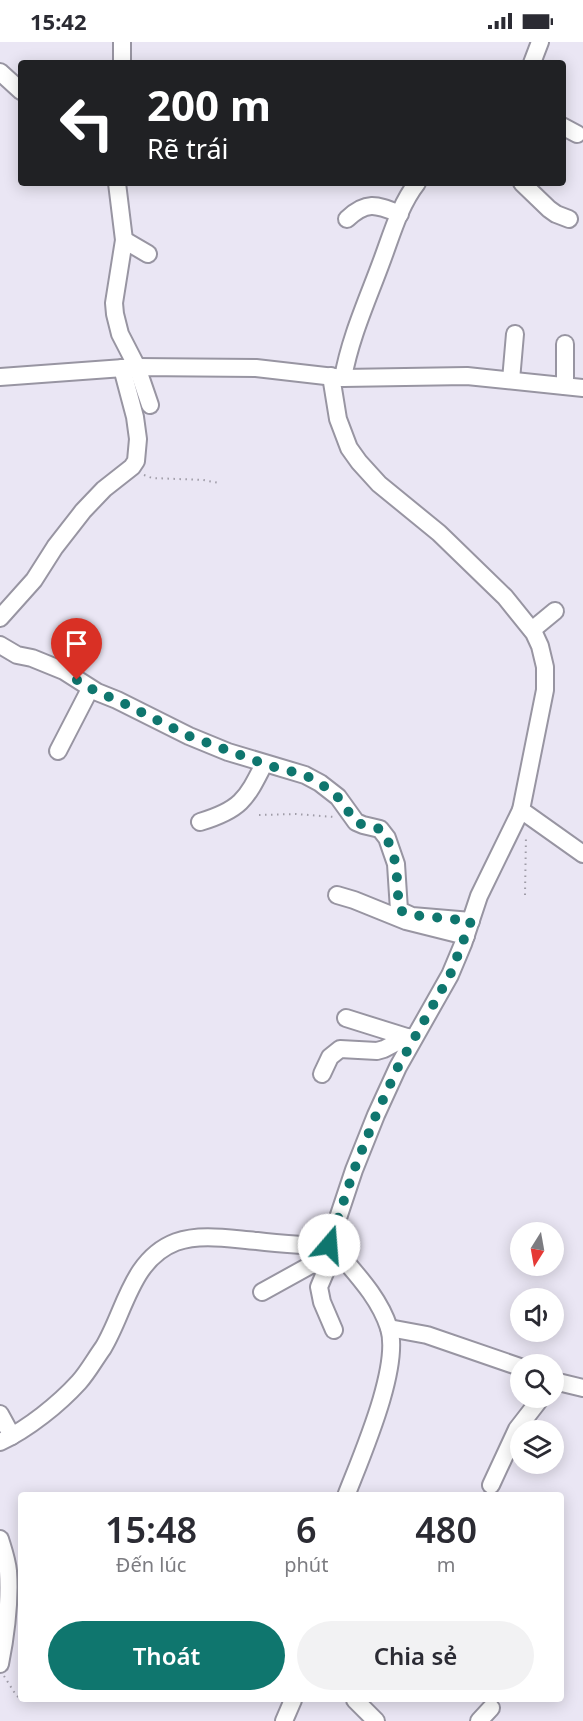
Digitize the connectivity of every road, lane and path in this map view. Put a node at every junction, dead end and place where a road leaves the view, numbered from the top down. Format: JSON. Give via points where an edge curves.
{"nodes":[{"id":1,"x":122,"y":42,"type":"edge"},
{"id":2,"x":540,"y":42,"type":"edge"},
{"id":3,"x":122,"y":60,"type":"edge"},
{"id":4,"x":533,"y":60,"type":"edge"},
{"id":5,"x":0,"y":72,"type":"edge"},
{"id":6,"x":18,"y":88,"type":"edge"},
{"id":7,"x":117,"y":186,"type":"edge"},
{"id":8,"x":415,"y":186,"type":"edge"},
{"id":9,"x":525,"y":186,"type":"edge"},
{"id":10,"x":400,"y":214,"type":"junction"},
{"id":11,"x":347,"y":219,"type":"dead end"},
{"id":12,"x":569,"y":219,"type":"dead end"},
{"id":13,"x":124,"y":240,"type":"junction"},
{"id":14,"x":148,"y":254,"type":"dead end"},
{"id":15,"x":515,"y":334,"type":"dead end"},
{"id":16,"x":565,"y":344,"type":"dead end"},
{"id":17,"x":130,"y":368,"type":"junction"},
{"id":18,"x":0,"y":377,"type":"edge"},
{"id":19,"x":337,"y":377,"type":"junction"},
{"id":20,"x":511,"y":380,"type":"junction"},
{"id":21,"x":565,"y":386,"type":"junction"},
{"id":22,"x":583,"y":388,"type":"edge"},
{"id":23,"x":150,"y":405,"type":"dead end"},
{"id":24,"x":132,"y":467,"type":"junction"},
{"id":25,"x":219,"y":483,"type":"dead end"},
{"id":26,"x":555,"y":611,"type":"dead end"},
{"id":27,"x":0,"y":618,"type":"edge"},
{"id":28,"x":532,"y":630,"type":"junction"},
{"id":29,"x":0,"y":645,"type":"edge"},
{"id":30,"x":90,"y":689,"type":"junction"},
{"id":31,"x":58,"y":751,"type":"dead end"},
{"id":32,"x":265,"y":758,"type":"junction"},
{"id":33,"x":524,"y":812,"type":"junction"},
{"id":34,"x":259,"y":815,"type":"dead end"},
{"id":35,"x":337,"y":817,"type":"dead end"},
{"id":36,"x":200,"y":822,"type":"dead end"},
{"id":37,"x":583,"y":855,"type":"edge"},
{"id":38,"x":337,"y":895,"type":"dead end"},
{"id":39,"x":525,"y":895,"type":"dead end"},
{"id":40,"x":468,"y":929,"type":"junction"},
{"id":41,"x":346,"y":1018,"type":"dead end"},
{"id":42,"x":410,"y":1038,"type":"junction"},
{"id":43,"x":322,"y":1074,"type":"dead end"},
{"id":44,"x":329,"y":1246,"type":"junction"},
{"id":45,"x":262,"y":1292,"type":"dead end"},
{"id":46,"x":389,"y":1328,"type":"junction"},
{"id":47,"x":334,"y":1330,"type":"dead end"},
{"id":48,"x":510,"y":1364,"type":"edge"},
{"id":49,"x":564,"y":1383,"type":"edge"},
{"id":50,"x":583,"y":1388,"type":"edge"},
{"id":51,"x":534,"y":1408,"type":"edge"},
{"id":52,"x":0,"y":1414,"type":"edge"},
{"id":53,"x":6,"y":1439,"type":"edge"},
{"id":54,"x":491,"y":1485,"type":"dead end"},
{"id":55,"x":347,"y":1492,"type":"edge"},
{"id":56,"x":0,"y":1539,"type":"edge"},
{"id":57,"x":2,"y":1635,"type":"edge"},
{"id":58,"x":2,"y":1669,"type":"edge"},
{"id":59,"x":18,"y":1697,"type":"edge"},
{"id":60,"x":292,"y":1702,"type":"edge"},
{"id":61,"x":357,"y":1702,"type":"edge"},
{"id":62,"x":491,"y":1708,"type":"dead end"},
{"id":63,"x":284,"y":1721,"type":"edge"},
{"id":64,"x":376,"y":1721,"type":"edge"},
{"id":65,"x":479,"y":1721,"type":"edge"}],
"edges":[{"from":1,"to":3,"type":"street"},
{"from":2,"to":4,"type":"street"},
{"from":5,"to":6,"type":"street"},
{"from":7,"to":13,"type":"street"},
{"from":8,"to":10,"type":"street"},
{"from":9,"to":12,"type":"street","via":[[549,209]]},
{"from":10,"to":11,"type":"street","via":[[372,205]]},
{"from":10,"to":19,"type":"street"},
{"from":13,"to":14,"type":"street"},
{"from":13,"to":17,"type":"street","via":[[114,303]]},
{"from":15,"to":20,"type":"street"},
{"from":16,"to":21,"type":"street"},
{"from":17,"to":18,"type":"street"},
{"from":17,"to":19,"type":"street","via":[[256,368]]},
{"from":17,"to":23,"type":"street"},
{"from":17,"to":24,"type":"street","via":[[138,439]]},
{"from":19,"to":20,"type":"street","via":[[467,376]]},
{"from":19,"to":28,"type":"street","via":[[338,419],[359,462],[489,581]]},
{"from":20,"to":21,"type":"street"},
{"from":21,"to":22,"type":"street"},
{"from":24,"to":25,"type":"path","via":[[152,478]]},
{"from":24,"to":27,"type":"street","via":[[83,511],[34,580]]},
{"from":26,"to":28,"type":"street"},
{"from":28,"to":33,"type":"street","via":[[545,667],[545,690]]},
{"from":29,"to":30,"type":"street","via":[[64,672]]},
{"from":30,"to":31,"type":"street"},
{"from":30,"to":32,"type":"street","via":[[189,736]]},
{"from":32,"to":36,"type":"street","via":[[252,788],[236,807]]},
{"from":32,"to":40,"type":"street","via":[[320,783],[338,797],[356,822],[380,829],[396,864],[399,910]]},
{"from":33,"to":37,"type":"street"},
{"from":33,"to":39,"type":"path"},
{"from":33,"to":40,"type":"street","via":[[483,885]]},
{"from":34,"to":35,"type":"path"},
{"from":38,"to":40,"type":"street","via":[[406,921]]},
{"from":40,"to":42,"type":"street","via":[[450,975]]},
{"from":41,"to":42,"type":"street"},
{"from":42,"to":43,"type":"street","via":[[377,1051],[340,1049],[330,1057]]},
{"from":42,"to":44,"type":"street","via":[[354,1170]]},
{"from":44,"to":45,"type":"street","via":[[309,1266]]},
{"from":44,"to":46,"type":"street","via":[[366,1284]]},
{"from":44,"to":47,"type":"street","via":[[319,1287]]},
{"from":44,"to":53,"type":"street","via":[[213,1238],[191,1239],[163,1248],[137,1275],[104,1346],[80,1381],[60,1401]]},
{"from":46,"to":48,"type":"street","via":[[427,1335]]},
{"from":46,"to":55,"type":"street","via":[[390,1355],[384,1390]]},
{"from":49,"to":50,"type":"street"},
{"from":51,"to":54,"type":"street","via":[[518,1429]]},
{"from":52,"to":53,"type":"street"},
{"from":56,"to":57,"type":"street","via":[[8,1568]]},
{"from":57,"to":58,"type":"street"},
{"from":58,"to":59,"type":"path"},
{"from":60,"to":63,"type":"street"},
{"from":61,"to":64,"type":"street"},
{"from":62,"to":65,"type":"street"}]}
